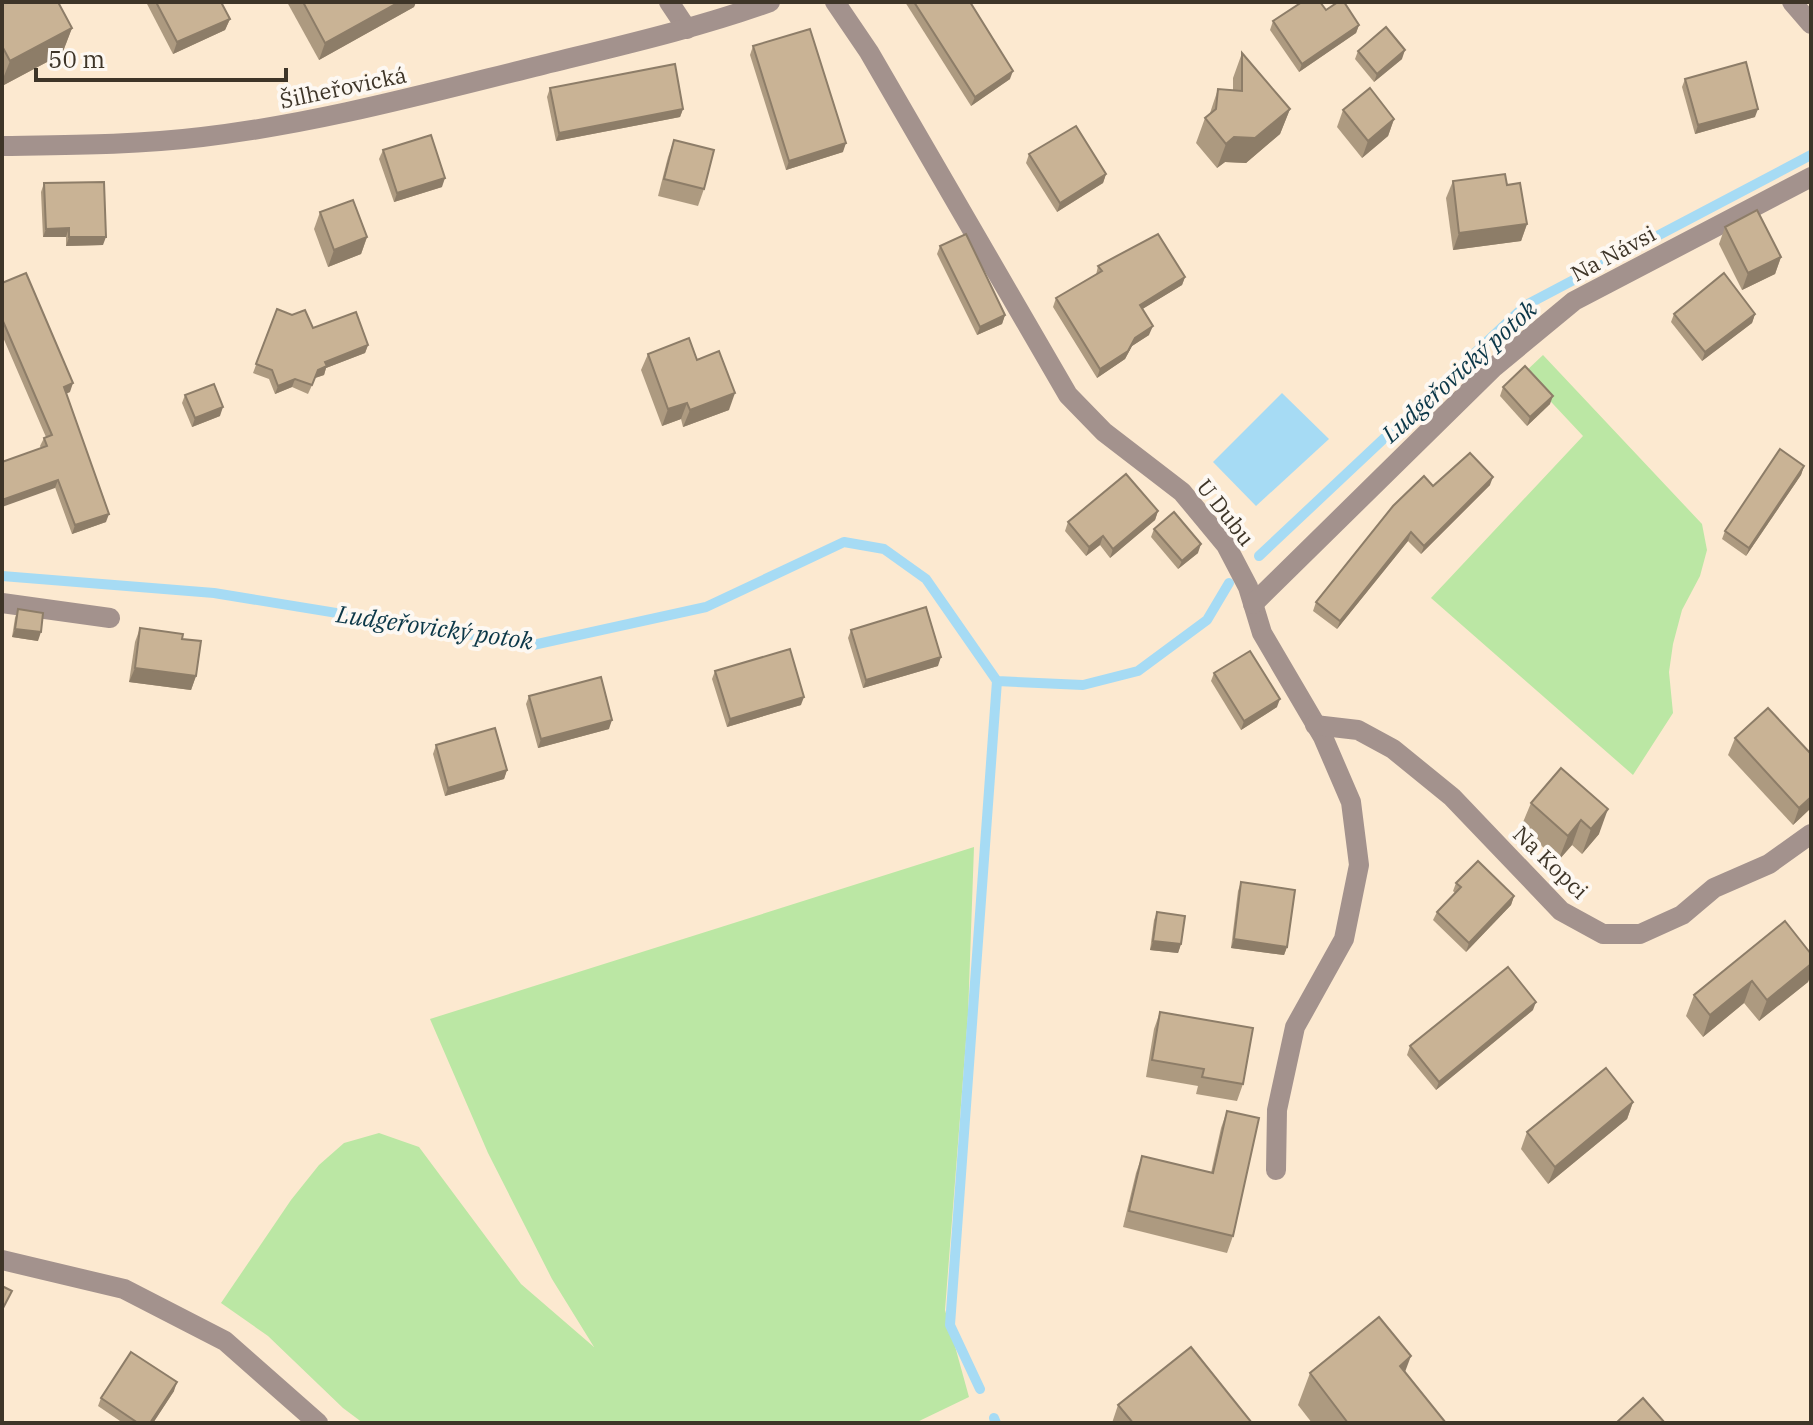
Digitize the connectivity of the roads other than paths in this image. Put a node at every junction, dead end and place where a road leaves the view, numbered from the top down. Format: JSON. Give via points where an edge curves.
{"nodes":[{"id":1,"x":669,"y":2,"type":"edge"},
{"id":2,"x":770,"y":2,"type":"edge"},
{"id":3,"x":835,"y":2,"type":"edge"},
{"id":4,"x":1792,"y":2,"type":"edge"},
{"id":5,"x":1811,"y":24,"type":"edge"},
{"id":6,"x":687,"y":29,"type":"junction"},
{"id":7,"x":2,"y":146,"type":"edge"},
{"id":8,"x":1811,"y":177,"type":"edge"},
{"id":9,"x":2,"y":603,"type":"edge"},
{"id":10,"x":1253,"y":604,"type":"junction"},
{"id":11,"x":110,"y":618,"type":"dead end"},
{"id":12,"x":1315,"y":725,"type":"junction"},
{"id":13,"x":1811,"y":834,"type":"edge"},
{"id":14,"x":1276,"y":1170,"type":"dead end"},
{"id":15,"x":2,"y":1260,"type":"edge"},
{"id":16,"x":318,"y":1423,"type":"edge"}],
"edges":[{"from":1,"to":6,"type":"street"},
{"from":2,"to":6,"type":"street","name":"Šilheřovická"},
{"from":3,"to":10,"type":"street","name":"U Dubu","via":[[1068,395],[1104,432],[1182,492],[1226,545]]},
{"from":4,"to":5,"type":"street"},
{"from":6,"to":7,"type":"street","name":"Šilheřovická","via":[[279,126],[127,144]]},
{"from":8,"to":10,"type":"street","name":"Na Návsi","via":[[1574,301],[1493,368]]},
{"from":9,"to":11,"type":"street"},
{"from":10,"to":12,"type":"street","name":"U Dubu","via":[[1262,633]]},
{"from":12,"to":13,"type":"street","name":"Na Kopci","via":[[1358,730],[1393,749],[1452,797],[1561,911],[1603,934],[1640,934],[1682,915],[1714,888],[1769,864]]},
{"from":12,"to":14,"type":"street","name":"U Dubu","via":[[1351,802],[1359,865],[1344,939],[1295,1027],[1277,1110]]},
{"from":15,"to":16,"type":"street","via":[[124,1289],[225,1341]]}]}
